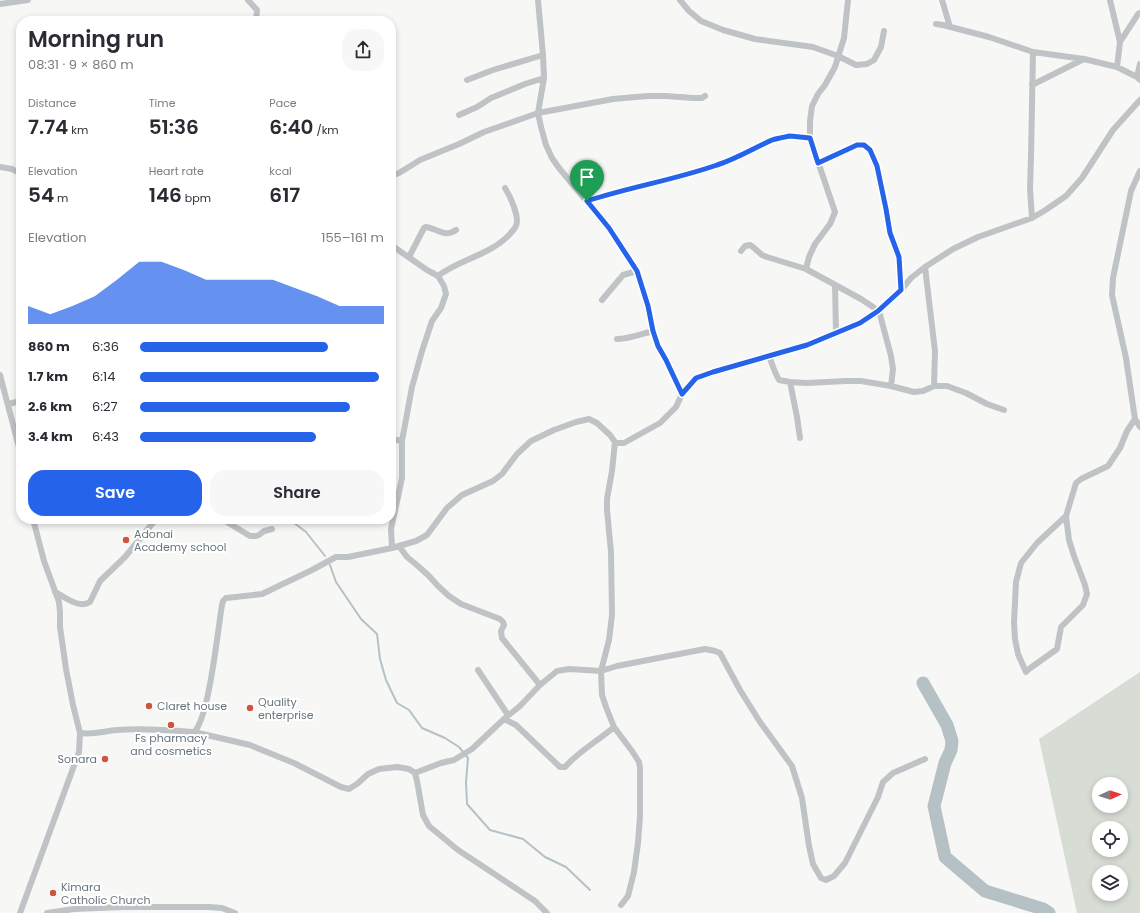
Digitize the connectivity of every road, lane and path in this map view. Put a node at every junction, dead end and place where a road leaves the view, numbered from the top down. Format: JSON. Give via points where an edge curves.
{"nodes":[{"id":1,"x":28,"y":0,"type":"edge"},
{"id":2,"x":248,"y":0,"type":"edge"},
{"id":3,"x":538,"y":0,"type":"edge"},
{"id":4,"x":680,"y":0,"type":"edge"},
{"id":5,"x":848,"y":0,"type":"edge"},
{"id":6,"x":942,"y":0,"type":"edge"},
{"id":7,"x":1110,"y":0,"type":"edge"},
{"id":8,"x":0,"y":4,"type":"edge"},
{"id":9,"x":1140,"y":13,"type":"edge"},
{"id":10,"x":256,"y":16,"type":"edge"},
{"id":11,"x":936,"y":24,"type":"dead end"},
{"id":12,"x":950,"y":27,"type":"junction"},
{"id":13,"x":884,"y":31,"type":"dead end"},
{"id":14,"x":1120,"y":42,"type":"junction"},
{"id":15,"x":1032,"y":52,"type":"junction"},
{"id":16,"x":543,"y":55,"type":"junction"},
{"id":17,"x":838,"y":56,"type":"junction"},
{"id":18,"x":1084,"y":59,"type":"junction"},
{"id":19,"x":1140,"y":64,"type":"edge"},
{"id":20,"x":1117,"y":67,"type":"junction"},
{"id":21,"x":544,"y":78,"type":"junction"},
{"id":22,"x":1138,"y":78,"type":"edge"},
{"id":23,"x":467,"y":80,"type":"dead end"},
{"id":24,"x":1032,"y":85,"type":"junction"},
{"id":25,"x":705,"y":96,"type":"dead end"},
{"id":26,"x":1140,"y":100,"type":"edge"},
{"id":27,"x":538,"y":113,"type":"junction"},
{"id":28,"x":459,"y":115,"type":"dead end"},
{"id":29,"x":810,"y":138,"type":"junction"},
{"id":30,"x":818,"y":163,"type":"junction"},
{"id":31,"x":0,"y":167,"type":"edge"},
{"id":32,"x":16,"y":171,"type":"edge"},
{"id":33,"x":1140,"y":171,"type":"edge"},
{"id":34,"x":396,"y":174,"type":"edge"},
{"id":35,"x":505,"y":188,"type":"dead end"},
{"id":36,"x":587,"y":201,"type":"junction"},
{"id":37,"x":1032,"y":218,"type":"junction"},
{"id":38,"x":456,"y":230,"type":"dead end"},
{"id":39,"x":396,"y":248,"type":"edge"},
{"id":40,"x":741,"y":251,"type":"dead end"},
{"id":41,"x":409,"y":257,"type":"junction"},
{"id":42,"x":925,"y":267,"type":"junction"},
{"id":43,"x":806,"y":269,"type":"junction"},
{"id":44,"x":637,"y":271,"type":"junction"},
{"id":45,"x":438,"y":276,"type":"junction"},
{"id":46,"x":834,"y":285,"type":"junction"},
{"id":47,"x":901,"y":290,"type":"junction"},
{"id":48,"x":602,"y":300,"type":"dead end"},
{"id":49,"x":878,"y":311,"type":"junction"},
{"id":50,"x":653,"y":331,"type":"junction"},
{"id":51,"x":836,"y":332,"type":"junction"},
{"id":52,"x":617,"y":339,"type":"dead end"},
{"id":53,"x":769,"y":356,"type":"junction"},
{"id":54,"x":0,"y":374,"type":"edge"},
{"id":55,"x":790,"y":382,"type":"junction"},
{"id":56,"x":891,"y":386,"type":"junction"},
{"id":57,"x":934,"y":386,"type":"junction"},
{"id":58,"x":682,"y":394,"type":"junction"},
{"id":59,"x":16,"y":402,"type":"edge"},
{"id":60,"x":8,"y":404,"type":"junction"},
{"id":61,"x":1004,"y":410,"type":"dead end"},
{"id":62,"x":1136,"y":419,"type":"junction"},
{"id":63,"x":1140,"y":426,"type":"edge"},
{"id":64,"x":16,"y":435,"type":"edge"},
{"id":65,"x":800,"y":438,"type":"dead end"},
{"id":66,"x":396,"y":440,"type":"edge"},
{"id":67,"x":402,"y":441,"type":"junction"},
{"id":68,"x":615,"y":442,"type":"junction"},
{"id":69,"x":396,"y":506,"type":"edge"},
{"id":70,"x":1066,"y":516,"type":"junction"},
{"id":71,"x":34,"y":524,"type":"edge"},
{"id":72,"x":152,"y":524,"type":"edge"},
{"id":73,"x":230,"y":524,"type":"edge"},
{"id":74,"x":392,"y":524,"type":"edge"},
{"id":75,"x":272,"y":529,"type":"dead end"},
{"id":76,"x":399,"y":546,"type":"junction"},
{"id":77,"x":392,"y":548,"type":"junction"},
{"id":78,"x":55,"y":592,"type":"junction"},
{"id":79,"x":478,"y":670,"type":"dead end"},
{"id":80,"x":601,"y":671,"type":"junction"},
{"id":81,"x":540,"y":685,"type":"junction"},
{"id":82,"x":506,"y":717,"type":"junction"},
{"id":83,"x":614,"y":727,"type":"junction"},
{"id":84,"x":194,"y":732,"type":"junction"},
{"id":85,"x":80,"y":733,"type":"junction"},
{"id":86,"x":925,"y":759,"type":"dead end"},
{"id":87,"x":414,"y":773,"type":"junction"},
{"id":88,"x":621,"y":905,"type":"dead end"},
{"id":89,"x":20,"y":913,"type":"edge"},
{"id":90,"x":47,"y":913,"type":"edge"},
{"id":91,"x":235,"y":913,"type":"edge"},
{"id":92,"x":547,"y":913,"type":"edge"}],
"edges":[{"from":1,"to":8,"type":"street"},
{"from":2,"to":10,"type":"street","via":[[257,10]]},
{"from":3,"to":16,"type":"street"},
{"from":4,"to":17,"type":"street","via":[[701,21],[723,30],[755,39],[813,48]]},
{"from":5,"to":17,"type":"street","via":[[844,38]]},
{"from":6,"to":12,"type":"street"},
{"from":7,"to":14,"type":"street"},
{"from":9,"to":14,"type":"street"},
{"from":11,"to":12,"type":"street"},
{"from":12,"to":15,"type":"street"},
{"from":13,"to":17,"type":"street","via":[[881,47],[874,60],[867,64],[856,65]]},
{"from":14,"to":20,"type":"street"},
{"from":15,"to":18,"type":"street"},
{"from":15,"to":24,"type":"street"},
{"from":16,"to":21,"type":"street"},
{"from":16,"to":23,"type":"street"},
{"from":17,"to":29,"type":"street","via":[[835,67],[812,106]]},
{"from":18,"to":20,"type":"street"},
{"from":18,"to":24,"type":"street"},
{"from":19,"to":22,"type":"street"},
{"from":20,"to":22,"type":"street"},
{"from":21,"to":27,"type":"street"},
{"from":21,"to":28,"type":"street","via":[[491,98]]},
{"from":24,"to":37,"type":"street"},
{"from":25,"to":27,"type":"street","via":[[614,99]]},
{"from":26,"to":37,"type":"street","via":[[1113,130],[1082,178],[1066,196]]},
{"from":27,"to":34,"type":"street","via":[[484,132],[420,160]]},
{"from":27,"to":36,"type":"street","via":[[552,158]]},
{"from":29,"to":30,"type":"street"},
{"from":29,"to":36,"type":"street","via":[[790,136],[774,139],[716,166]]},
{"from":30,"to":43,"type":"street","via":[[835,212],[830,224],[815,244]]},
{"from":30,"to":47,"type":"street","via":[[857,145],[864,145],[870,150],[877,166],[890,233],[899,257]]},
{"from":31,"to":32,"type":"street"},
{"from":33,"to":62,"type":"street","via":[[1131,190],[1112,278],[1112,295]]},
{"from":35,"to":45,"type":"street","via":[[513,204],[516,227],[503,241]]},
{"from":36,"to":44,"type":"street","via":[[609,228]]},
{"from":37,"to":42,"type":"street","via":[[978,236]]},
{"from":38,"to":41,"type":"street","via":[[446,234],[424,228]]},
{"from":39,"to":41,"type":"street"},
{"from":40,"to":43,"type":"street","via":[[750,245],[762,255]]},
{"from":41,"to":45,"type":"street"},
{"from":42,"to":47,"type":"street"},
{"from":42,"to":57,"type":"street","via":[[935,351]]},
{"from":43,"to":46,"type":"street"},
{"from":44,"to":48,"type":"street","via":[[623,275]]},
{"from":44,"to":50,"type":"street"},
{"from":45,"to":67,"type":"street","via":[[446,294],[441,308],[432,321],[422,351]]},
{"from":46,"to":49,"type":"street"},
{"from":46,"to":51,"type":"street"},
{"from":47,"to":49,"type":"street"},
{"from":49,"to":51,"type":"street","via":[[860,323]]},
{"from":49,"to":56,"type":"street","via":[[891,356]]},
{"from":50,"to":52,"type":"street"},
{"from":50,"to":58,"type":"street"},
{"from":51,"to":53,"type":"street","via":[[807,345]]},
{"from":53,"to":55,"type":"street","via":[[779,380]]},
{"from":53,"to":58,"type":"street","via":[[696,378]]},
{"from":54,"to":60,"type":"street"},
{"from":55,"to":56,"type":"street","via":[[854,381]]},
{"from":55,"to":65,"type":"street"},
{"from":56,"to":57,"type":"street","via":[[914,392]]},
{"from":57,"to":61,"type":"street","via":[[946,386]]},
{"from":58,"to":68,"type":"street","via":[[676,408],[660,423],[624,443]]},
{"from":59,"to":60,"type":"street"},
{"from":60,"to":64,"type":"street"},
{"from":62,"to":63,"type":"street"},
{"from":62,"to":70,"type":"street","via":[[1108,466],[1076,483]]},
{"from":66,"to":67,"type":"street"},
{"from":67,"to":69,"type":"street","via":[[402,478]]},
{"from":68,"to":76,"type":"street","via":[[598,423],[589,419],[554,430],[531,441],[502,474],[493,481],[462,495],[447,508],[427,535],[416,542]]},
{"from":68,"to":80,"type":"street","via":[[607,499],[612,615]]},
{"from":70,"to":70,"type":"street","via":[[1037,543],[1021,563],[1016,582],[1015,639],[1026,672],[1057,649],[1061,627],[1083,605],[1086,594],[1086,585],[1069,540]]},
{"from":71,"to":78,"type":"street"},
{"from":72,"to":78,"type":"street","via":[[125,557],[100,581],[90,602],[80,604]]},
{"from":73,"to":75,"type":"street","via":[[250,536]]},
{"from":74,"to":77,"type":"street"},
{"from":76,"to":77,"type":"street"},
{"from":76,"to":81,"type":"street","via":[[407,558],[449,596],[461,604],[500,619],[504,625],[501,631],[502,638]]},
{"from":77,"to":84,"type":"street","via":[[336,557],[262,594],[223,600],[212,673],[199,726]]},
{"from":78,"to":85,"type":"street","via":[[59,602],[66,669]]},
{"from":79,"to":82,"type":"street"},
{"from":80,"to":81,"type":"street","via":[[557,671]]},
{"from":80,"to":83,"type":"street","via":[[602,695]]},
{"from":80,"to":86,"type":"street","via":[[705,650],[720,653],[760,722],[792,766],[802,798],[813,864],[821,878],[826,880],[834,876],[845,863],[883,782],[892,773]]},
{"from":81,"to":82,"type":"street"},
{"from":82,"to":83,"type":"street","via":[[562,767]]},
{"from":82,"to":87,"type":"street","via":[[472,749],[454,760]]},
{"from":83,"to":88,"type":"street","via":[[639,762],[640,768],[638,843],[634,872],[628,896]]},
{"from":84,"to":85,"type":"street","via":[[151,728]]},
{"from":84,"to":87,"type":"street","via":[[250,745],[349,789],[379,769],[397,767],[409,769]]},
{"from":85,"to":89,"type":"street","via":[[79,752]]},
{"from":87,"to":92,"type":"street","via":[[418,781],[423,816],[429,826],[458,850],[535,901]]},
{"from":90,"to":91,"type":"street","via":[[123,907],[209,907]]}]}
